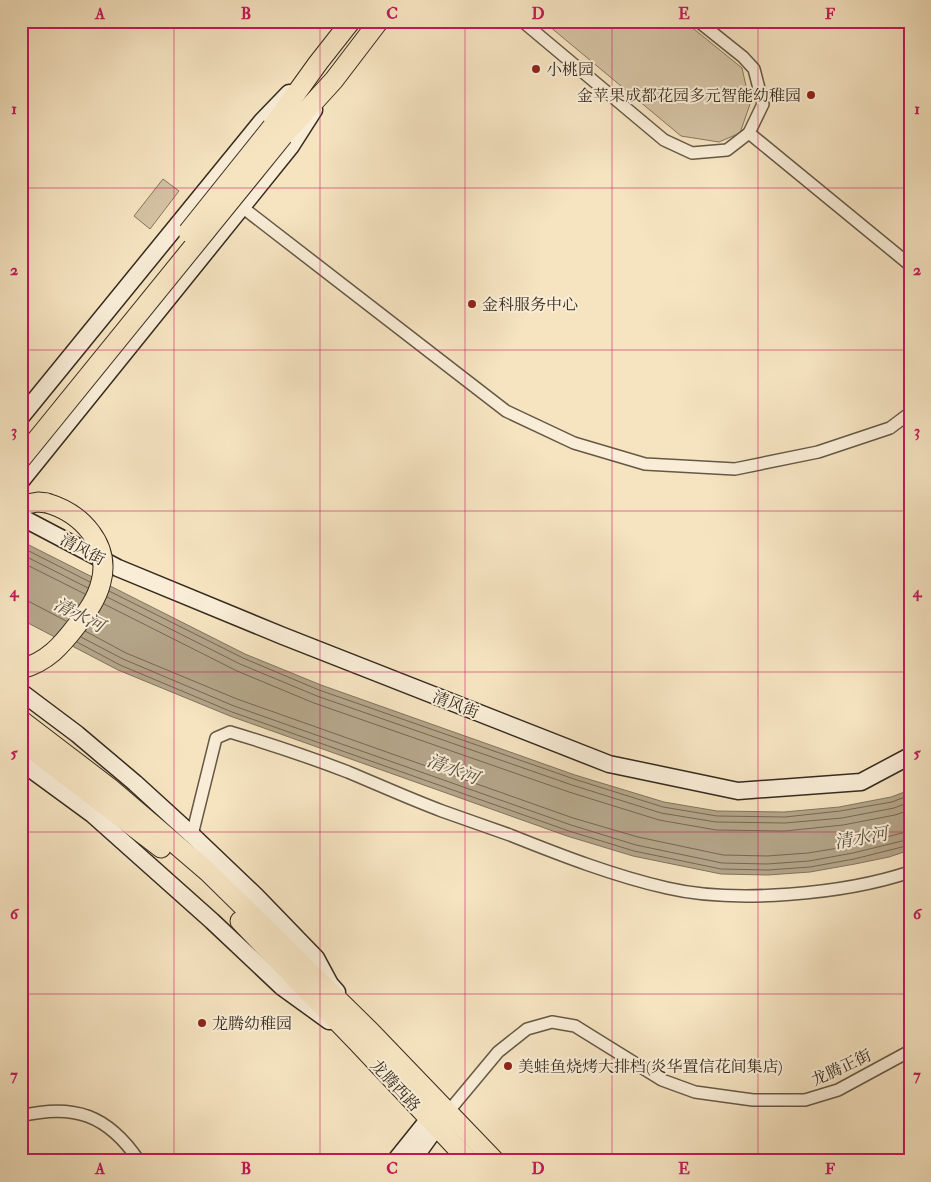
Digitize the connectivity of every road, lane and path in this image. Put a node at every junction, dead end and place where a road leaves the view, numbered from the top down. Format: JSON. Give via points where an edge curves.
{"nodes":[{"id":1,"x":351,"y":21,"type":"edge"},
{"id":2,"x":379,"y":21,"type":"edge"},
{"id":3,"x":522,"y":21,"type":"edge"},
{"id":4,"x":698,"y":21,"type":"edge"},
{"id":5,"x":318,"y":63,"type":"junction"},
{"id":6,"x":334,"y":80,"type":"junction"},
{"id":7,"x":277,"y":132,"type":"junction"},
{"id":8,"x":749,"y":133,"type":"junction"},
{"id":9,"x":242,"y":207,"type":"junction"},
{"id":10,"x":910,"y":265,"type":"edge"},
{"id":11,"x":910,"y":414,"type":"edge"},
{"id":12,"x":21,"y":417,"type":"edge"},
{"id":13,"x":21,"y":440,"type":"edge"},
{"id":14,"x":21,"y":459,"type":"edge"},
{"id":15,"x":21,"y":481,"type":"edge"},
{"id":16,"x":21,"y":505,"type":"edge"},
{"id":17,"x":21,"y":517,"type":"edge"},
{"id":18,"x":21,"y":669,"type":"edge"},
{"id":19,"x":21,"y":692,"type":"edge"},
{"id":20,"x":21,"y":720,"type":"edge"},
{"id":21,"x":21,"y":741,"type":"edge"},
{"id":22,"x":910,"y":756,"type":"edge"},
{"id":23,"x":21,"y":762,"type":"edge"},
{"id":24,"x":192,"y":835,"type":"junction"},
{"id":25,"x":910,"y":872,"type":"edge"},
{"id":26,"x":205,"y":876,"type":"junction"},
{"id":27,"x":364,"y":1037,"type":"junction"},
{"id":28,"x":910,"y":1052,"type":"edge"},
{"id":29,"x":444,"y":1108,"type":"junction"},
{"id":30,"x":21,"y":1116,"type":"edge"},
{"id":31,"x":432,"y":1123,"type":"junction"},
{"id":32,"x":139,"y":1161,"type":"edge"},
{"id":33,"x":395,"y":1161,"type":"edge"},
{"id":34,"x":412,"y":1161,"type":"edge"},
{"id":35,"x":469,"y":1161,"type":"edge"},
{"id":36,"x":496,"y":1161,"type":"edge"}],
"edges":[{"from":1,"to":5,"type":"main road"},
{"from":2,"to":6,"type":"main road"},
{"from":3,"to":8,"type":"street","via":[[664,140],[692,153],[727,150]]},
{"from":4,"to":8,"type":"street","via":[[743,57],[754,70],[763,104]]},
{"from":5,"to":7,"type":"main road"},
{"from":5,"to":12,"type":"main road","via":[[262,121]]},
{"from":6,"to":7,"type":"main road"},
{"from":6,"to":9,"type":"main road","via":[[291,146]]},
{"from":7,"to":13,"type":"main road","bridge":true},
{"from":7,"to":14,"type":"main road","bridge":true},
{"from":8,"to":10,"type":"street"},
{"from":9,"to":11,"type":"street","via":[[506,411],[583,446],[645,464],[735,469],[818,452],[890,428]]},
{"from":9,"to":15,"type":"main road"},
{"from":16,"to":18,"type":"main road","bridge":true,"via":[[47,503],[70,512],[93,533],[103,561],[101,583],[92,604],[63,643],[40,662]]},
{"from":17,"to":22,"type":"main road","name":"清风街","via":[[118,568],[609,764],[738,791],[861,782]]},
{"from":19,"to":24,"type":"main road","via":[[77,734]]},
{"from":20,"to":26,"type":"main road","via":[[110,788]]},
{"from":21,"to":26,"type":"main road"},
{"from":23,"to":27,"type":"main road","via":[[92,814],[282,987]]},
{"from":24,"to":25,"type":"street","via":[[216,738],[230,732],[278,746],[576,861],[668,889],[718,895],[772,895],[836,888]]},
{"from":24,"to":27,"type":"main road","via":[[316,958]]},
{"from":26,"to":27,"type":"main road"},
{"from":27,"to":29,"type":"main road","name":"龙腾西路"},
{"from":27,"to":31,"type":"main road","name":"龙腾西路"},
{"from":28,"to":29,"type":"street","name":"龙腾正街","via":[[838,1090],[805,1100],[753,1100],[695,1092],[662,1080],[575,1026],[552,1022],[527,1029],[498,1052]]},
{"from":29,"to":31,"type":"main road"},
{"from":29,"to":36,"type":"main road","name":"龙腾西路"},
{"from":30,"to":32,"type":"street","via":[[62,1110],[84,1114],[114,1132]]},
{"from":31,"to":33,"type":"main road"},
{"from":31,"to":34,"type":"main road"},
{"from":31,"to":35,"type":"main road","name":"龙腾西路"}]}
